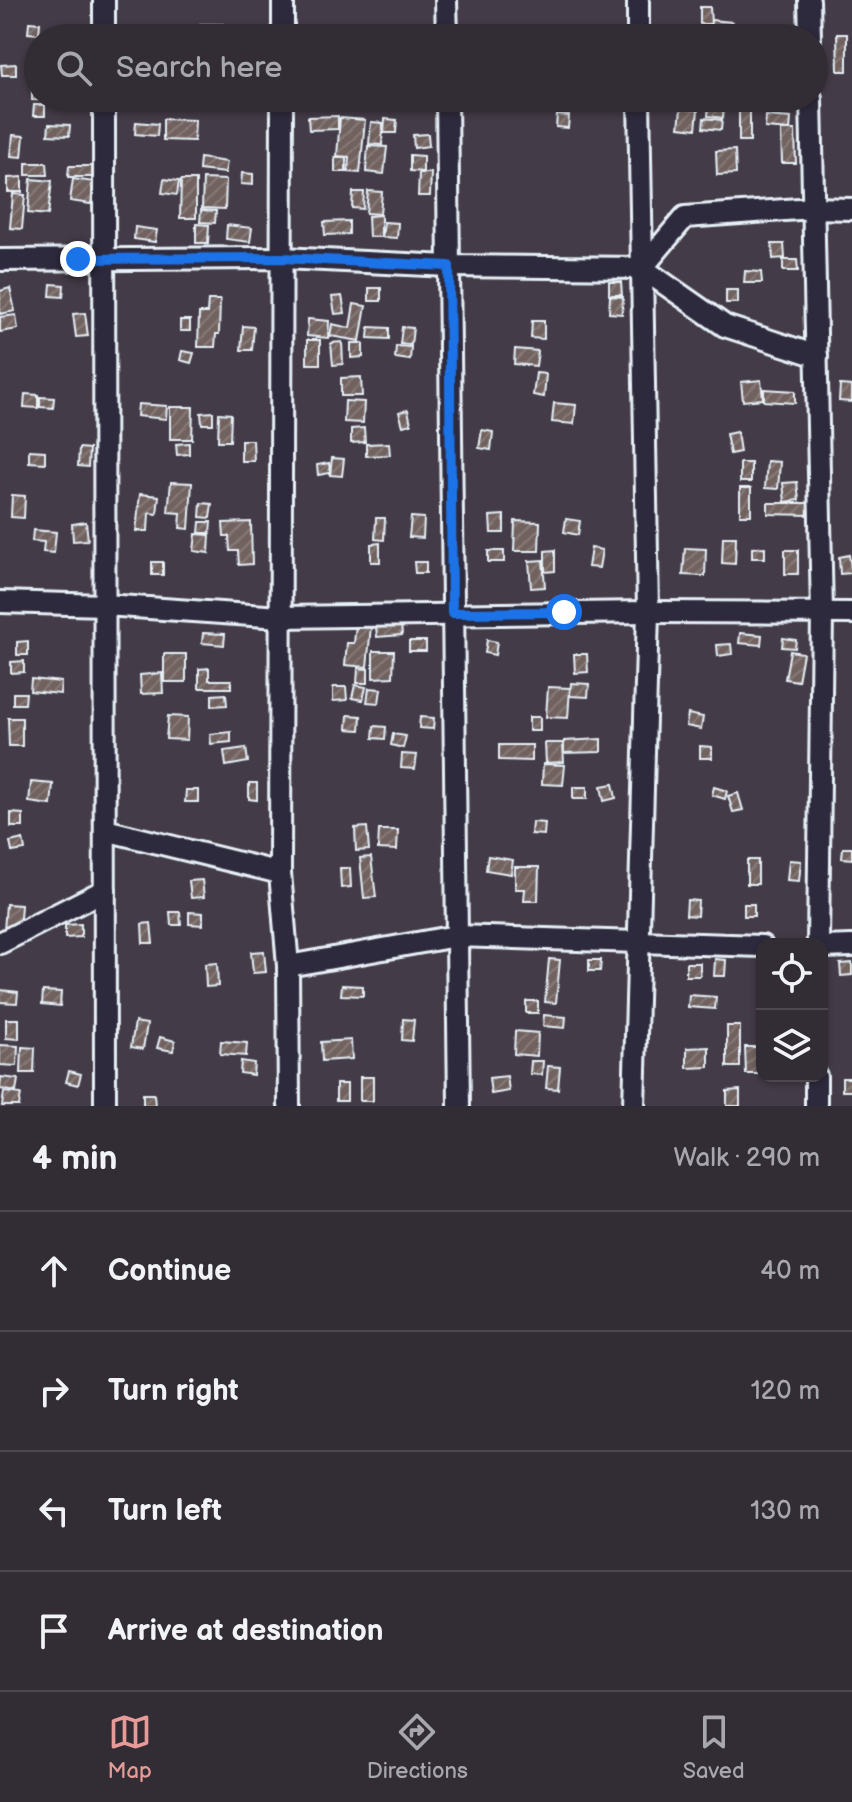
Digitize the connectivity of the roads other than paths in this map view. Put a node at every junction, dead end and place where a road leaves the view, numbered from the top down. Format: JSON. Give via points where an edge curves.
{"nodes":[{"id":1,"x":104,"y":0,"type":"edge"},
{"id":2,"x":283,"y":0,"type":"edge"},
{"id":3,"x":446,"y":0,"type":"edge"},
{"id":4,"x":638,"y":0,"type":"edge"},
{"id":5,"x":809,"y":0,"type":"edge"},
{"id":6,"x":104,"y":24,"type":"edge"},
{"id":7,"x":283,"y":24,"type":"edge"},
{"id":8,"x":447,"y":24,"type":"edge"},
{"id":9,"x":638,"y":24,"type":"edge"},
{"id":10,"x":810,"y":24,"type":"edge"},
{"id":11,"x":104,"y":112,"type":"edge"},
{"id":12,"x":282,"y":112,"type":"edge"},
{"id":13,"x":447,"y":112,"type":"edge"},
{"id":14,"x":639,"y":112,"type":"edge"},
{"id":15,"x":811,"y":112,"type":"edge"},
{"id":16,"x":813,"y":208,"type":"junction"},
{"id":17,"x":852,"y":209,"type":"edge"},
{"id":18,"x":104,"y":258,"type":"junction"},
{"id":19,"x":282,"y":258,"type":"junction"},
{"id":20,"x":0,"y":260,"type":"edge"},
{"id":21,"x":449,"y":266,"type":"junction"},
{"id":22,"x":642,"y":268,"type":"junction"},
{"id":23,"x":817,"y":356,"type":"junction"},
{"id":24,"x":0,"y":602,"type":"edge"},
{"id":25,"x":105,"y":605,"type":"junction"},
{"id":26,"x":648,"y":612,"type":"junction"},
{"id":27,"x":452,"y":613,"type":"junction"},
{"id":28,"x":852,"y":613,"type":"edge"},
{"id":29,"x":822,"y":614,"type":"junction"},
{"id":30,"x":280,"y":617,"type":"junction"},
{"id":31,"x":105,"y":830,"type":"junction"},
{"id":32,"x":280,"y":873,"type":"junction"},
{"id":33,"x":105,"y":890,"type":"junction"},
{"id":34,"x":456,"y":936,"type":"junction"},
{"id":35,"x":820,"y":938,"type":"edge"},
{"id":36,"x":639,"y":941,"type":"junction"},
{"id":37,"x":0,"y":943,"type":"edge"},
{"id":38,"x":756,"y":946,"type":"edge"},
{"id":39,"x":828,"y":946,"type":"edge"},
{"id":40,"x":852,"y":946,"type":"edge"},
{"id":41,"x":288,"y":966,"type":"junction"},
{"id":42,"x":816,"y":1082,"type":"edge"},
{"id":43,"x":105,"y":1106,"type":"edge"},
{"id":44,"x":289,"y":1106,"type":"edge"},
{"id":45,"x":459,"y":1106,"type":"edge"},
{"id":46,"x":634,"y":1106,"type":"edge"},
{"id":47,"x":816,"y":1106,"type":"edge"}],
"edges":[{"from":1,"to":6,"type":"street"},
{"from":2,"to":7,"type":"street"},
{"from":3,"to":8,"type":"street"},
{"from":4,"to":9,"type":"street"},
{"from":5,"to":10,"type":"street"},
{"from":11,"to":18,"type":"street"},
{"from":12,"to":19,"type":"street"},
{"from":13,"to":21,"type":"street"},
{"from":14,"to":22,"type":"street"},
{"from":15,"to":16,"type":"street"},
{"from":16,"to":17,"type":"street"},
{"from":16,"to":22,"type":"street","via":[[685,217]]},
{"from":16,"to":23,"type":"street"},
{"from":18,"to":19,"type":"street"},
{"from":18,"to":20,"type":"street"},
{"from":18,"to":25,"type":"street"},
{"from":19,"to":21,"type":"street"},
{"from":19,"to":30,"type":"street"},
{"from":21,"to":22,"type":"street"},
{"from":21,"to":27,"type":"street"},
{"from":22,"to":23,"type":"street","via":[[725,326]]},
{"from":22,"to":26,"type":"street"},
{"from":23,"to":29,"type":"street"},
{"from":24,"to":25,"type":"street"},
{"from":25,"to":30,"type":"street"},
{"from":25,"to":31,"type":"street"},
{"from":26,"to":27,"type":"street"},
{"from":26,"to":29,"type":"street"},
{"from":26,"to":36,"type":"street"},
{"from":27,"to":30,"type":"street"},
{"from":27,"to":34,"type":"street"},
{"from":28,"to":29,"type":"street"},
{"from":29,"to":35,"type":"street"},
{"from":30,"to":32,"type":"street"},
{"from":31,"to":32,"type":"street"},
{"from":31,"to":33,"type":"street"},
{"from":32,"to":41,"type":"street"},
{"from":33,"to":37,"type":"street"},
{"from":33,"to":43,"type":"street"},
{"from":34,"to":36,"type":"street"},
{"from":34,"to":41,"type":"street"},
{"from":34,"to":45,"type":"street"},
{"from":36,"to":38,"type":"street"},
{"from":36,"to":46,"type":"street"},
{"from":39,"to":40,"type":"street"},
{"from":41,"to":44,"type":"street"},
{"from":42,"to":47,"type":"street"}]}
